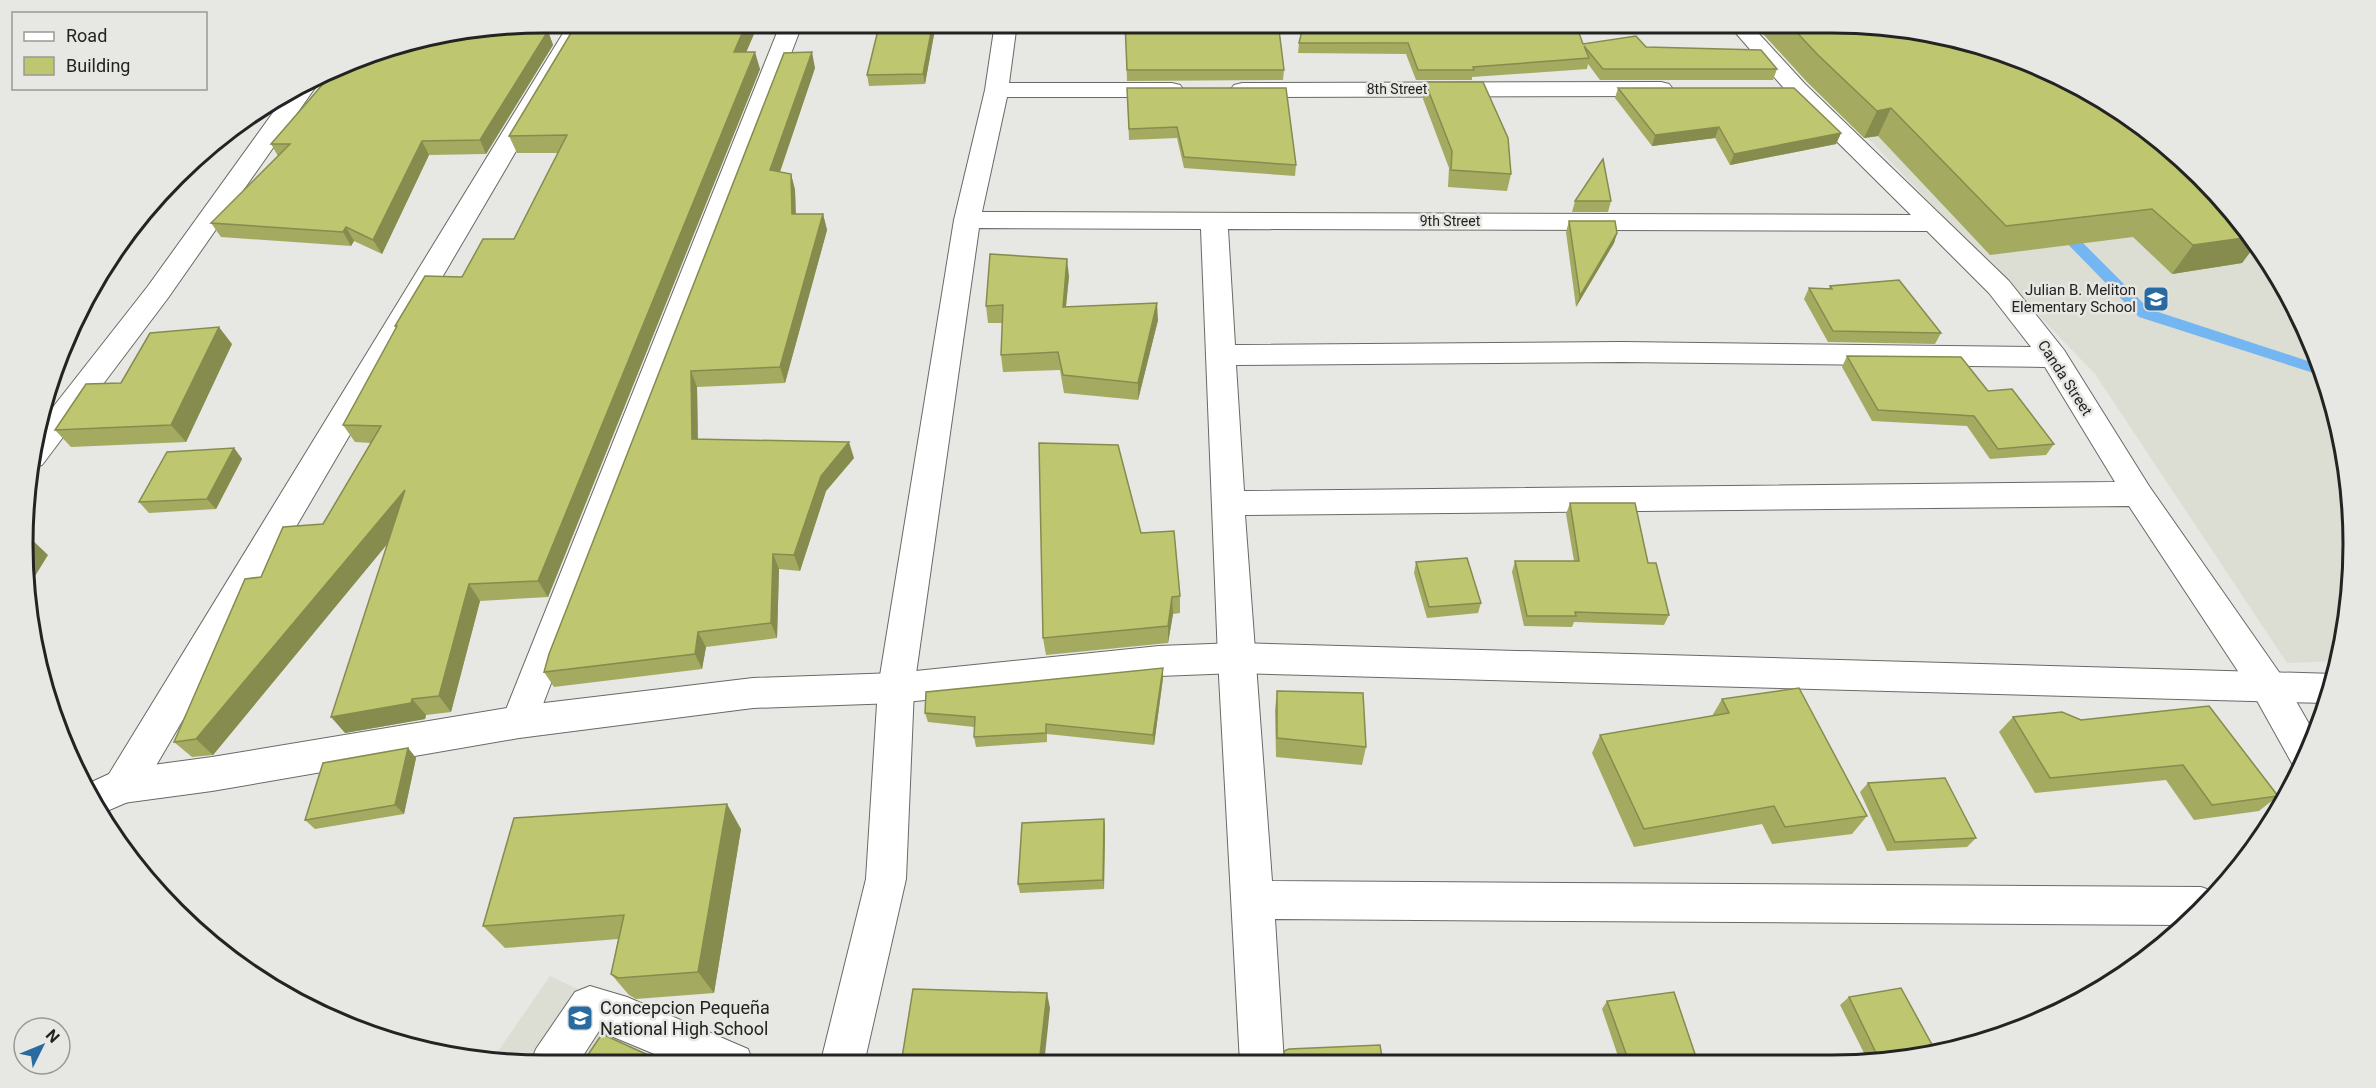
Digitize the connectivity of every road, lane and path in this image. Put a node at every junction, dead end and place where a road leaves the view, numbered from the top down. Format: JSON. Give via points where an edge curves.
{"nodes":[{"id":1,"x":573,"y":33,"type":"edge"},
{"id":2,"x":788,"y":33,"type":"edge"},
{"id":3,"x":1005,"y":33,"type":"edge"},
{"id":4,"x":1745,"y":33,"type":"edge"},
{"id":5,"x":1677,"y":89,"type":"edge"},
{"id":6,"x":997,"y":90,"type":"junction"},
{"id":7,"x":1200,"y":90,"type":"edge"},
{"id":8,"x":1224,"y":90,"type":"edge"},
{"id":9,"x":297,"y":97,"type":"edge"},
{"id":10,"x":967,"y":220,"type":"junction"},
{"id":11,"x":1214,"y":220,"type":"junction"},
{"id":12,"x":1934,"y":224,"type":"junction"},
{"id":13,"x":1220,"y":355,"type":"junction"},
{"id":14,"x":2055,"y":357,"type":"junction"},
{"id":15,"x":44,"y":440,"type":"edge"},
{"id":16,"x":2138,"y":494,"type":"junction"},
{"id":17,"x":1229,"y":503,"type":"junction"},
{"id":18,"x":1236,"y":658,"type":"junction"},
{"id":19,"x":2268,"y":686,"type":"junction"},
{"id":20,"x":896,"y":688,"type":"junction"},
{"id":21,"x":2322,"y":688,"type":"edge"},
{"id":22,"x":519,"y":722,"type":"junction"},
{"id":23,"x":2302,"y":745,"type":"edge"},
{"id":24,"x":107,"y":793,"type":"edge"},
{"id":25,"x":1254,"y":900,"type":"junction"},
{"id":26,"x":2192,"y":906,"type":"edge"},
{"id":27,"x":559,"y":1055,"type":"edge"},
{"id":28,"x":709,"y":1055,"type":"edge"},
{"id":29,"x":844,"y":1055,"type":"edge"},
{"id":30,"x":1262,"y":1055,"type":"edge"}],
"edges":[{"from":1,"to":24,"type":"street"},
{"from":2,"to":22,"type":"street"},
{"from":3,"to":6,"type":"street"},
{"from":4,"to":12,"type":"street","name":"Canda Street","via":[[1785,89]]},
{"from":5,"to":8,"type":"street","name":"8th Street"},
{"from":6,"to":7,"type":"street"},
{"from":6,"to":10,"type":"street"},
{"from":9,"to":15,"type":"street","via":[[158,292]]},
{"from":10,"to":11,"type":"street","name":"9th Street"},
{"from":10,"to":20,"type":"street"},
{"from":11,"to":12,"type":"street","name":"9th Street"},
{"from":11,"to":13,"type":"street"},
{"from":12,"to":14,"type":"street","name":"Canda Street","via":[[1999,287]]},
{"from":13,"to":14,"type":"street","via":[[1622,352]]},
{"from":13,"to":17,"type":"street"},
{"from":14,"to":16,"type":"street","name":"Canda Street"},
{"from":16,"to":17,"type":"street"},
{"from":16,"to":19,"type":"street","name":"Canda Street"},
{"from":17,"to":18,"type":"street"},
{"from":18,"to":19,"type":"street"},
{"from":18,"to":20,"type":"street","via":[[1159,661]]},
{"from":18,"to":25,"type":"street"},
{"from":19,"to":21,"type":"street"},
{"from":19,"to":23,"type":"street","name":"Canda Street"},
{"from":20,"to":22,"type":"street","via":[[753,693]]},
{"from":20,"to":29,"type":"street","via":[[886,879]]},
{"from":22,"to":24,"type":"street"},
{"from":25,"to":26,"type":"street"},
{"from":25,"to":30,"type":"street"},
{"from":27,"to":28,"type":"street","via":[[590,1007]]}]}
